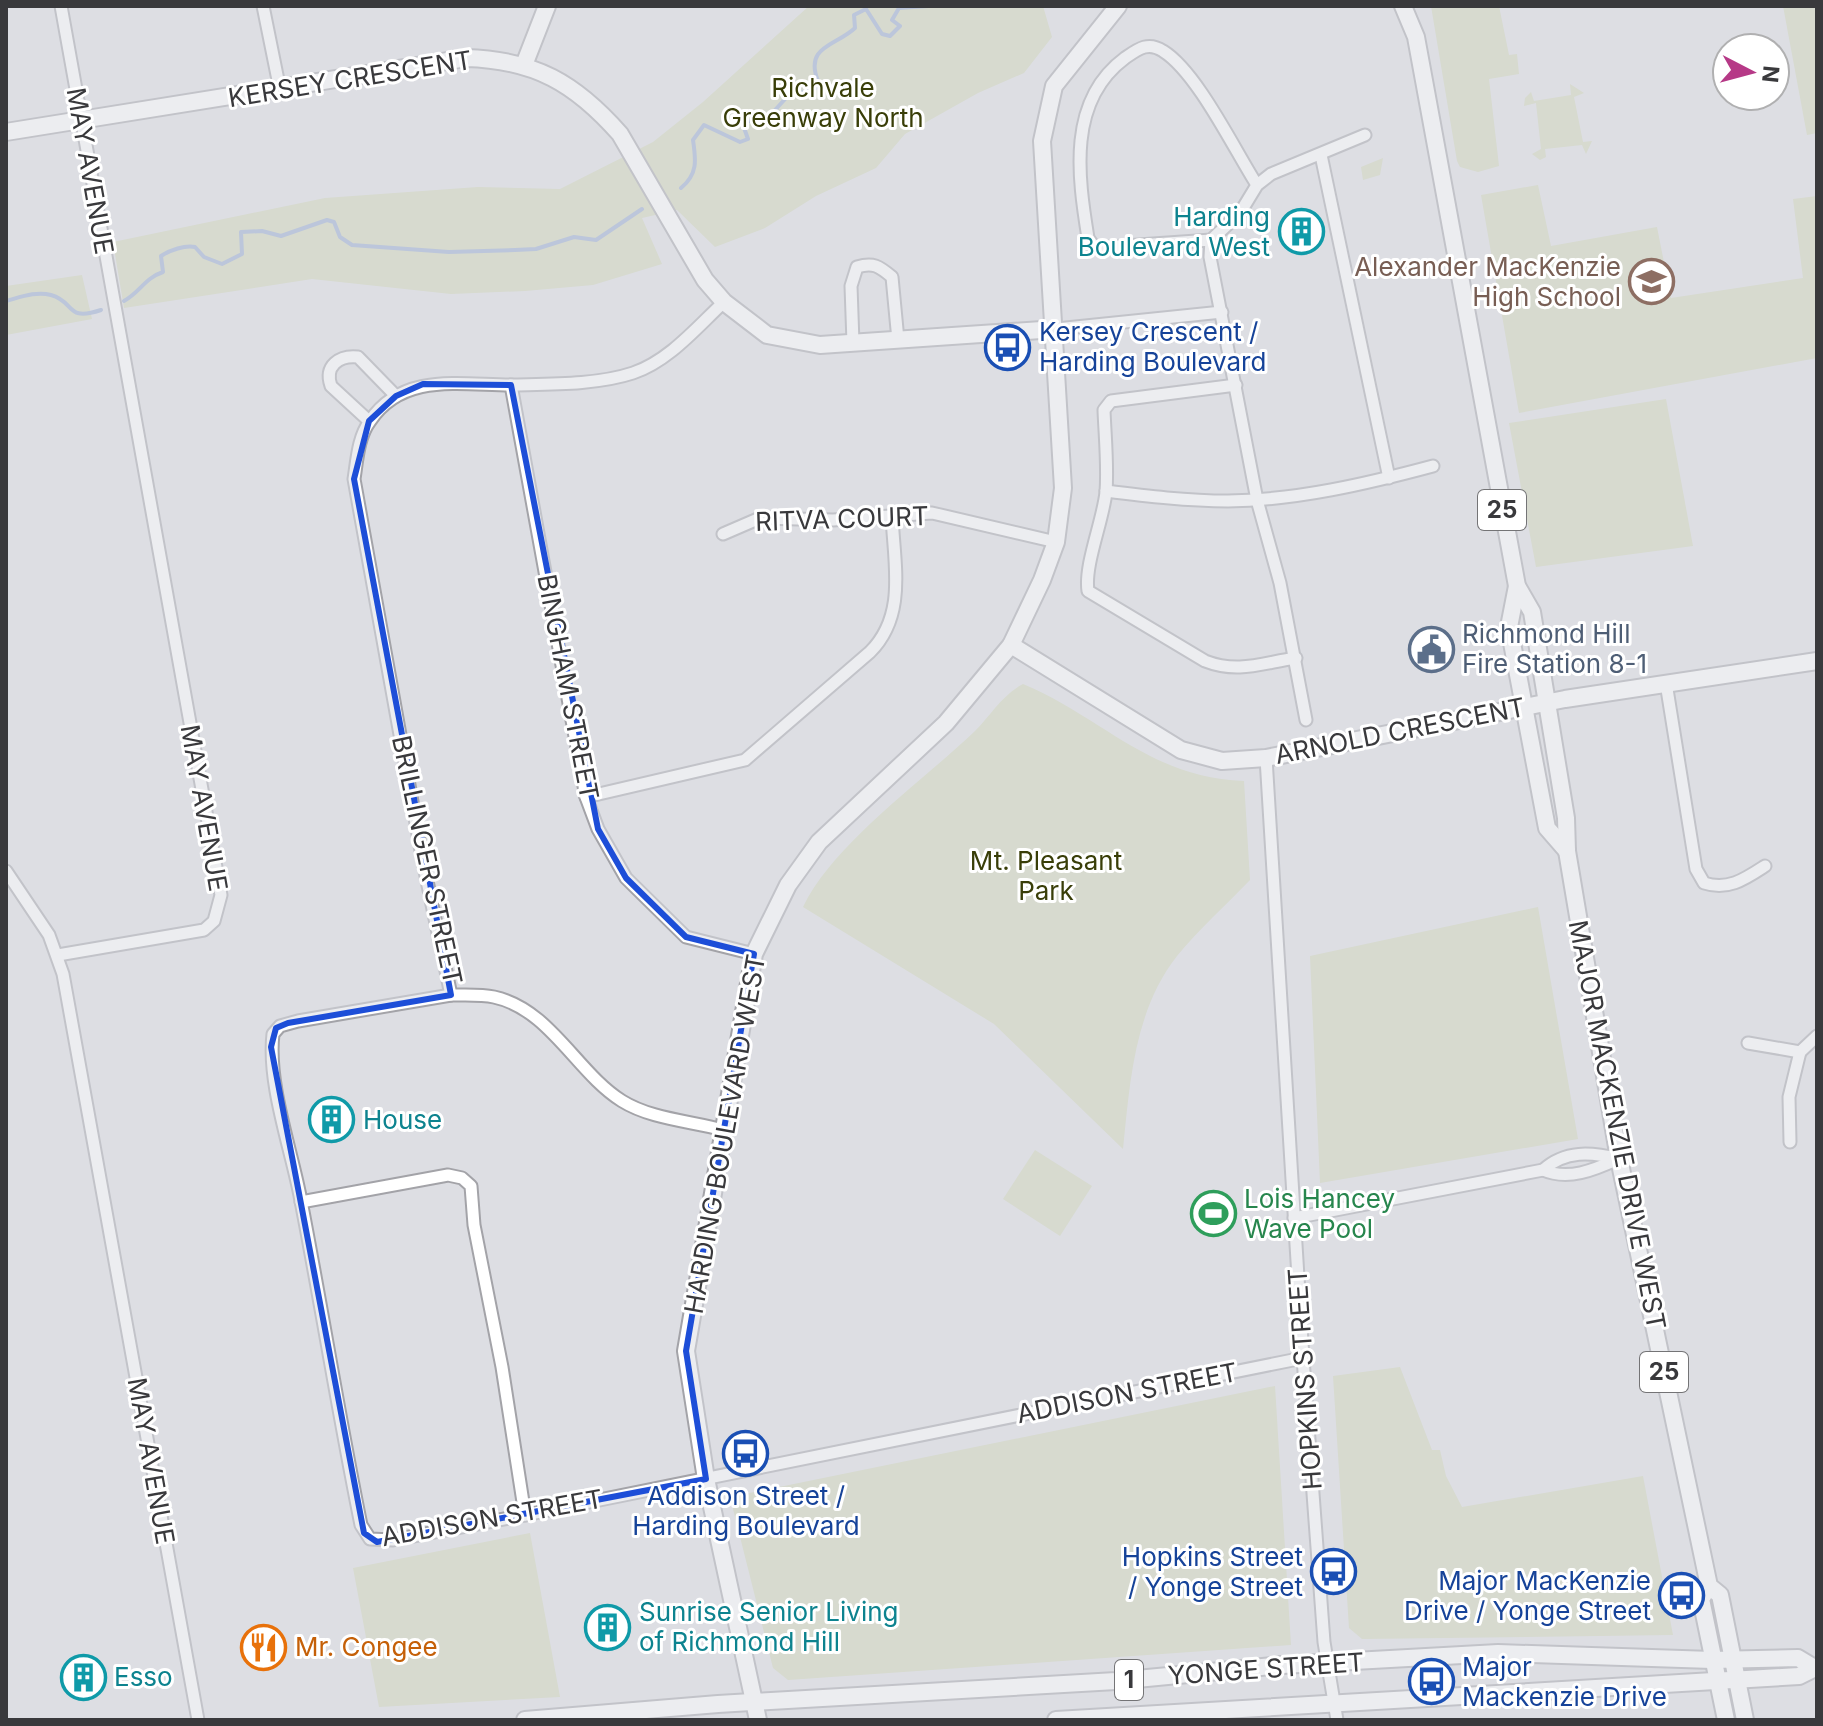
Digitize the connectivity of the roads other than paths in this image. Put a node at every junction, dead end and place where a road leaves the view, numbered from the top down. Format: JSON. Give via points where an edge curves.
{"nodes":[{"id":1,"x":61,"y":6,"type":"edge"},
{"id":2,"x":263,"y":6,"type":"edge"},
{"id":3,"x":547,"y":6,"type":"edge"},
{"id":4,"x":1118,"y":6,"type":"edge"},
{"id":5,"x":1403,"y":6,"type":"edge"},
{"id":6,"x":1418,"y":6,"type":"edge"},
{"id":7,"x":1416,"y":37,"type":"junction"},
{"id":8,"x":524,"y":65,"type":"junction"},
{"id":9,"x":280,"y":90,"type":"junction"},
{"id":10,"x":82,"y":122,"type":"junction"},
{"id":11,"x":6,"y":132,"type":"edge"},
{"id":12,"x":1365,"y":135,"type":"dead end"},
{"id":13,"x":1321,"y":155,"type":"junction"},
{"id":14,"x":1257,"y":185,"type":"junction"},
{"id":15,"x":1211,"y":240,"type":"junction"},
{"id":16,"x":724,"y":302,"type":"junction"},
{"id":17,"x":1222,"y":312,"type":"junction"},
{"id":18,"x":1056,"y":329,"type":"junction"},
{"id":19,"x":898,"y":340,"type":"junction"},
{"id":20,"x":853,"y":343,"type":"junction"},
{"id":21,"x":511,"y":385,"type":"junction"},
{"id":22,"x":1236,"y":385,"type":"junction"},
{"id":23,"x":396,"y":396,"type":"junction"},
{"id":24,"x":369,"y":421,"type":"junction"},
{"id":25,"x":1433,"y":466,"type":"dead end"},
{"id":26,"x":1389,"y":478,"type":"junction"},
{"id":27,"x":1106,"y":491,"type":"junction"},
{"id":28,"x":1257,"y":500,"type":"junction"},
{"id":29,"x":892,"y":516,"type":"junction"},
{"id":30,"x":723,"y":534,"type":"dead end"},
{"id":31,"x":1056,"y":542,"type":"junction"},
{"id":32,"x":1517,"y":586,"type":"junction"},
{"id":33,"x":1011,"y":645,"type":"junction"},
{"id":34,"x":1296,"y":658,"type":"junction"},
{"id":35,"x":1817,"y":661,"type":"edge"},
{"id":36,"x":1666,"y":683,"type":"junction"},
{"id":37,"x":1547,"y":702,"type":"junction"},
{"id":38,"x":1524,"y":707,"type":"junction"},
{"id":39,"x":1306,"y":720,"type":"dead end"},
{"id":40,"x":1266,"y":758,"type":"junction"},
{"id":41,"x":586,"y":797,"type":"junction"},
{"id":42,"x":1567,"y":851,"type":"junction"},
{"id":43,"x":1765,"y":866,"type":"dead end"},
{"id":44,"x":6,"y":871,"type":"edge"},
{"id":45,"x":754,"y":954,"type":"junction"},
{"id":46,"x":58,"y":955,"type":"junction"},
{"id":47,"x":451,"y":995,"type":"junction"},
{"id":48,"x":1817,"y":1036,"type":"edge"},
{"id":49,"x":1748,"y":1043,"type":"dead end"},
{"id":50,"x":1800,"y":1052,"type":"junction"},
{"id":51,"x":723,"y":1130,"type":"junction"},
{"id":52,"x":1790,"y":1142,"type":"dead end"},
{"id":53,"x":1619,"y":1159,"type":"junction"},
{"id":54,"x":1543,"y":1170,"type":"junction"},
{"id":55,"x":301,"y":1202,"type":"junction"},
{"id":56,"x":1294,"y":1218,"type":"junction"},
{"id":57,"x":1303,"y":1358,"type":"junction"},
{"id":58,"x":706,"y":1479,"type":"junction"},
{"id":59,"x":525,"y":1515,"type":"junction"},
{"id":60,"x":1709,"y":1586,"type":"junction"},
{"id":61,"x":1732,"y":1659,"type":"junction"},
{"id":62,"x":1712,"y":1660,"type":"junction"},
{"id":63,"x":1327,"y":1664,"type":"junction"},
{"id":64,"x":1815,"y":1667,"type":"edge"},
{"id":65,"x":1716,"y":1679,"type":"junction"},
{"id":66,"x":1736,"y":1680,"type":"junction"},
{"id":67,"x":756,"y":1702,"type":"junction"},
{"id":68,"x":1333,"y":1703,"type":"junction"},
{"id":69,"x":198,"y":1720,"type":"edge"},
{"id":70,"x":525,"y":1720,"type":"edge"},
{"id":71,"x":758,"y":1720,"type":"edge"},
{"id":72,"x":1056,"y":1720,"type":"edge"},
{"id":73,"x":1337,"y":1720,"type":"edge"},
{"id":74,"x":1726,"y":1720,"type":"edge"},
{"id":75,"x":1745,"y":1720,"type":"edge"}],
"edges":[{"from":1,"to":10,"type":"street","name":"MAY AVENUE"},
{"from":2,"to":9,"type":"street"},
{"from":3,"to":8,"type":"main road"},
{"from":4,"to":18,"type":"main road","name":"HARDING BOULEVARD WEST","via":[[1054,86],[1042,141]]},
{"from":5,"to":7,"type":"main road","name":"MAJOR MACKENZIE DRIVE WEST","number":"25"},
{"from":6,"to":7,"type":"main road","name":"MAJOR MACKENZIE DRIVE WEST","number":"25"},
{"from":7,"to":32,"type":"main road","name":"MAJOR MACKENZIE DRIVE WEST","number":"25"},
{"from":8,"to":9,"type":"main road","name":"KERSEY CRESCENT","via":[[466,58]]},
{"from":8,"to":16,"type":"main road","name":"KERSEY CRESCENT","via":[[573,89],[607,119],[705,280]]},
{"from":9,"to":10,"type":"main road","name":"KERSEY CRESCENT"},
{"from":10,"to":11,"type":"main road","name":"KERSEY CRESCENT"},
{"from":10,"to":46,"type":"street","name":"MAY AVENUE","via":[[221,895],[214,921],[204,930]]},
{"from":12,"to":13,"type":"street"},
{"from":13,"to":14,"type":"street","via":[[1271,174]]},
{"from":13,"to":26,"type":"street"},
{"from":14,"to":15,"type":"street","via":[[1240,213]]},
{"from":14,"to":15,"type":"street","via":[[1179,63],[1160,48],[1146,46],[1114,67],[1093,95],[1077,155],[1091,245],[1106,249]]},
{"from":15,"to":17,"type":"street"},
{"from":16,"to":20,"type":"main road","name":"KERSEY CRESCENT","via":[[767,335],[820,345]]},
{"from":16,"to":21,"type":"street","via":[[657,363],[636,372],[618,378]]},
{"from":17,"to":18,"type":"street"},
{"from":17,"to":22,"type":"street"},
{"from":18,"to":19,"type":"main road","name":"KERSEY CRESCENT"},
{"from":18,"to":31,"type":"main road","name":"HARDING BOULEVARD WEST","via":[[1063,488]]},
{"from":19,"to":20,"type":"main road","name":"KERSEY CRESCENT"},
{"from":19,"to":20,"type":"street","via":[[892,277],[868,264],[857,267],[851,286]]},
{"from":21,"to":23,"type":"street","via":[[423,384]]},
{"from":21,"to":41,"type":"street","name":"BINGHAM STREET"},
{"from":22,"to":27,"type":"street","via":[[1111,401],[1104,410]]},
{"from":22,"to":28,"type":"street"},
{"from":23,"to":24,"type":"street"},
{"from":23,"to":24,"type":"street","via":[[358,357],[333,364],[331,386]]},
{"from":24,"to":47,"type":"street","name":"BRILLINGER STREET","via":[[354,479],[357,503]]},
{"from":25,"to":26,"type":"street"},
{"from":26,"to":28,"type":"street"},
{"from":27,"to":28,"type":"street"},
{"from":27,"to":34,"type":"street","via":[[1087,583],[1094,597],[1221,667],[1240,670]]},
{"from":28,"to":34,"type":"street"},
{"from":29,"to":30,"type":"street","name":"RITVA COURT","via":[[760,518]]},
{"from":29,"to":31,"type":"street","name":"RITVA COURT","via":[[932,513]]},
{"from":29,"to":41,"type":"street","via":[[893,619],[870,652],[745,760]]},
{"from":31,"to":33,"type":"main road","name":"HARDING BOULEVARD WEST"},
{"from":32,"to":37,"type":"main road","name":"MAJOR MACKENZIE DRIVE WEST","number":"25","via":[[1532,612]]},
{"from":32,"to":38,"type":"main road","name":"MAJOR MACKENZIE DRIVE WEST","number":"25","via":[[1509,627]]},
{"from":33,"to":40,"type":"main road","name":"ARNOLD CRESCENT","via":[[1181,750],[1222,761]]},
{"from":33,"to":45,"type":"main road","name":"HARDING BOULEVARD WEST","via":[[946,723],[819,842],[788,885]]},
{"from":34,"to":39,"type":"street"},
{"from":35,"to":36,"type":"main road","name":"ARNOLD CRESCENT"},
{"from":36,"to":37,"type":"main road","name":"ARNOLD CRESCENT"},
{"from":36,"to":43,"type":"street","via":[[1696,869],[1704,883],[1715,887],[1733,885]]},
{"from":37,"to":38,"type":"main road","name":"ARNOLD CRESCENT"},
{"from":37,"to":42,"type":"main road","name":"MAJOR MACKENZIE DRIVE WEST","number":"25"},
{"from":38,"to":40,"type":"main road","name":"ARNOLD CRESCENT"},
{"from":38,"to":42,"type":"main road","name":"MAJOR MACKENZIE DRIVE WEST","number":"25","via":[[1547,828]]},
{"from":40,"to":56,"type":"street","name":"HOPKINS STREET"},
{"from":41,"to":45,"type":"street","name":"BINGHAM STREET","via":[[626,878],[686,937]]},
{"from":42,"to":53,"type":"main road","name":"MAJOR MACKENZIE DRIVE WEST","number":"25"},
{"from":44,"to":46,"type":"street"},
{"from":45,"to":51,"type":"main road","name":"HARDING BOULEVARD WEST"},
{"from":46,"to":69,"type":"street","name":"MAY AVENUE"},
{"from":47,"to":51,"type":"street","name":"BRILLINGER STREET","via":[[496,997],[535,1018],[622,1101]]},
{"from":47,"to":55,"type":"street","name":"ADDISON STREET","via":[[276,1028],[272,1061]]},
{"from":48,"to":50,"type":"street"},
{"from":49,"to":50,"type":"street"},
{"from":50,"to":52,"type":"street","via":[[1789,1097]]},
{"from":51,"to":58,"type":"main road","name":"HARDING BOULEVARD WEST","via":[[686,1351]]},
{"from":53,"to":54,"type":"street","via":[[1557,1176]]},
{"from":53,"to":54,"type":"street","via":[[1590,1152],[1555,1159]]},
{"from":53,"to":60,"type":"main road","name":"MAJOR MACKENZIE DRIVE WEST","number":"25"},
{"from":54,"to":56,"type":"street"},
{"from":55,"to":59,"type":"street","name":"ADDISON STREET","via":[[364,1533],[377,1542]]},
{"from":55,"to":59,"type":"street","via":[[448,1175],[471,1186]]},
{"from":56,"to":57,"type":"street","name":"HOPKINS STREET"},
{"from":57,"to":58,"type":"street","name":"ADDISON STREET"},
{"from":57,"to":63,"type":"street","name":"HOPKINS STREET"},
{"from":58,"to":59,"type":"street","name":"ADDISON STREET"},
{"from":58,"to":67,"type":"main road","name":"HARDING BOULEVARD WEST"},
{"from":60,"to":61,"type":"main road","name":"MAJOR MACKENZIE DRIVE WEST","number":"25","via":[[1720,1595]]},
{"from":60,"to":62,"type":"main road","name":"MAJOR MACKENZIE DRIVE WEST","number":"25","via":[[1701,1599]]},
{"from":61,"to":62,"type":"main road","name":"YONGE STREET","number":"1"},
{"from":61,"to":64,"type":"main road","name":"YONGE STREET","via":[[1798,1658]]},
{"from":61,"to":66,"type":"main road","name":"MAJOR MACKENZIE DRIVE WEST","number":"25"},
{"from":62,"to":63,"type":"main road","name":"YONGE STREET","number":"1","via":[[1498,1653]]},
{"from":62,"to":65,"type":"main road","name":"MAJOR MACKENZIE DRIVE WEST","number":"25"},
{"from":63,"to":67,"type":"main road","name":"YONGE STREET","number":"1"},
{"from":63,"to":68,"type":"street","name":"HOPKINS STREET"},
{"from":64,"to":66,"type":"main road","name":"YONGE STREET","via":[[1799,1676]]},
{"from":65,"to":66,"type":"main road","name":"YONGE STREET","number":"1"},
{"from":65,"to":68,"type":"main road","name":"YONGE STREET","number":"1"},
{"from":65,"to":74,"type":"main road","number":"25"},
{"from":66,"to":75,"type":"main road","number":"25"},
{"from":67,"to":70,"type":"main road","name":"YONGE STREET","number":"1"},
{"from":67,"to":71,"type":"main road","name":"HARDING BOULEVARD WEST"},
{"from":68,"to":72,"type":"main road","name":"YONGE STREET","number":"1"},
{"from":68,"to":73,"type":"street","name":"HOPKINS STREET"}]}
